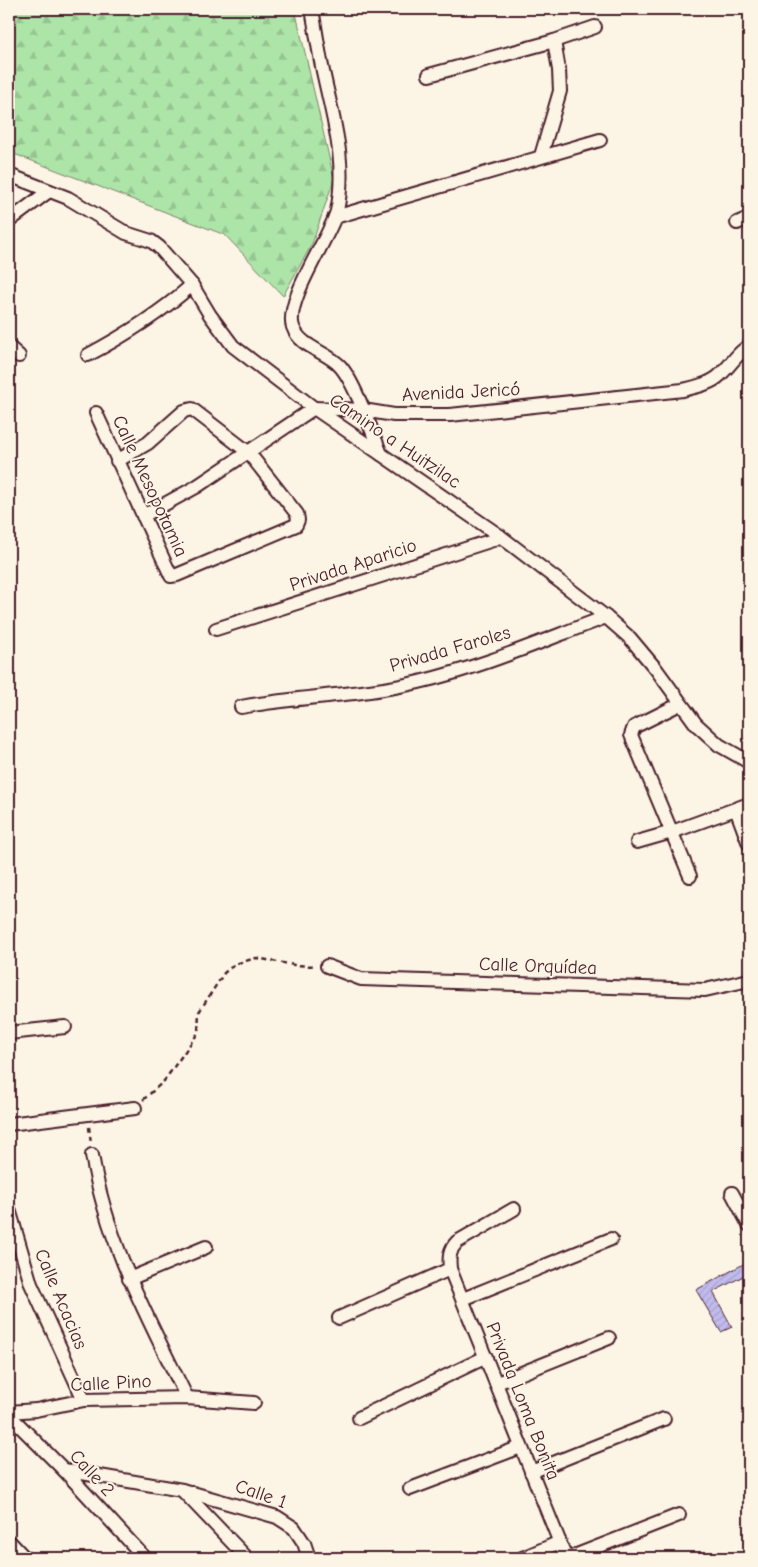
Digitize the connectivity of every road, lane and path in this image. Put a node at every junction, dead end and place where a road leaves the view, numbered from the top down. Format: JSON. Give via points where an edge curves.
{"nodes":[{"id":1,"x":312,"y":9,"type":"edge"},
{"id":2,"x":595,"y":27,"type":"dead end"},
{"id":3,"x":554,"y":42,"type":"junction"},
{"id":4,"x":429,"y":75,"type":"dead end"},
{"id":5,"x":600,"y":140,"type":"dead end"},
{"id":6,"x":541,"y":156,"type":"junction"},
{"id":7,"x":9,"y":175,"type":"edge"},
{"id":8,"x":49,"y":190,"type":"junction"},
{"id":9,"x":335,"y":217,"type":"junction"},
{"id":10,"x":9,"y":221,"type":"edge"},
{"id":11,"x":192,"y":284,"type":"junction"},
{"id":12,"x":749,"y":346,"type":"edge"},
{"id":13,"x":9,"y":347,"type":"edge"},
{"id":14,"x":20,"y":356,"type":"dead end"},
{"id":15,"x":88,"y":356,"type":"dead end"},
{"id":16,"x":314,"y":408,"type":"junction"},
{"id":17,"x":364,"y":410,"type":"junction"},
{"id":18,"x":96,"y":412,"type":"dead end"},
{"id":19,"x":248,"y":452,"type":"junction"},
{"id":20,"x":381,"y":454,"type":"junction"},
{"id":21,"x":116,"y":461,"type":"junction"},
{"id":22,"x":143,"y":516,"type":"junction"},
{"id":23,"x":500,"y":536,"type":"junction"},
{"id":24,"x":606,"y":617,"type":"junction"},
{"id":25,"x":216,"y":629,"type":"dead end"},
{"id":26,"x":680,"y":704,"type":"junction"},
{"id":27,"x":241,"y":707,"type":"dead end"},
{"id":28,"x":749,"y":762,"type":"edge"},
{"id":29,"x":749,"y":804,"type":"edge"},
{"id":30,"x":736,"y":809,"type":"junction"},
{"id":31,"x":672,"y":832,"type":"junction"},
{"id":32,"x":637,"y":842,"type":"dead end"},
{"id":33,"x":749,"y":844,"type":"edge"},
{"id":34,"x":690,"y":876,"type":"dead end"},
{"id":35,"x":327,"y":966,"type":"joint"},
{"id":36,"x":749,"y":980,"type":"edge"},
{"id":37,"x":65,"y":1027,"type":"dead end"},
{"id":38,"x":9,"y":1033,"type":"edge"},
{"id":39,"x":135,"y":1108,"type":"joint"},
{"id":40,"x":88,"y":1113,"type":"junction"},
{"id":41,"x":9,"y":1124,"type":"edge"},
{"id":42,"x":92,"y":1155,"type":"joint"},
{"id":43,"x":732,"y":1193,"type":"dead end"},
{"id":44,"x":514,"y":1208,"type":"dead end"},
{"id":45,"x":9,"y":1209,"type":"edge"},
{"id":46,"x":749,"y":1225,"type":"edge"},
{"id":47,"x":611,"y":1239,"type":"dead end"},
{"id":48,"x":206,"y":1247,"type":"dead end"},
{"id":49,"x":449,"y":1263,"type":"junction"},
{"id":50,"x":129,"y":1279,"type":"junction"},
{"id":51,"x":463,"y":1299,"type":"junction"},
{"id":52,"x":339,"y":1318,"type":"dead end"},
{"id":53,"x":609,"y":1338,"type":"dead end"},
{"id":54,"x":486,"y":1357,"type":"junction"},
{"id":55,"x":497,"y":1383,"type":"junction"},
{"id":56,"x":187,"y":1398,"type":"junction"},
{"id":57,"x":84,"y":1400,"type":"junction"},
{"id":58,"x":254,"y":1403,"type":"dead end"},
{"id":59,"x":9,"y":1414,"type":"edge"},
{"id":60,"x":359,"y":1418,"type":"dead end"},
{"id":61,"x":664,"y":1419,"type":"dead end"},
{"id":62,"x":521,"y":1447,"type":"junction"},
{"id":63,"x":64,"y":1470,"type":"junction"},
{"id":64,"x":531,"y":1472,"type":"junction"},
{"id":65,"x":410,"y":1489,"type":"dead end"},
{"id":66,"x":182,"y":1490,"type":"junction"},
{"id":67,"x":679,"y":1515,"type":"dead end"},
{"id":68,"x":9,"y":1540,"type":"edge"},
{"id":69,"x":560,"y":1542,"type":"junction"},
{"id":70,"x":25,"y":1558,"type":"edge"},
{"id":71,"x":145,"y":1558,"type":"edge"},
{"id":72,"x":247,"y":1558,"type":"edge"},
{"id":73,"x":309,"y":1558,"type":"edge"},
{"id":74,"x":522,"y":1558,"type":"edge"},
{"id":75,"x":568,"y":1558,"type":"edge"}],
"edges":[{"from":1,"to":9,"type":"street","via":[[339,142],[341,192]]},
{"from":2,"to":3,"type":"street"},
{"from":3,"to":4,"type":"street"},
{"from":3,"to":6,"type":"street","via":[[560,70],[560,91]]},
{"from":5,"to":6,"type":"street"},
{"from":6,"to":9,"type":"street"},
{"from":7,"to":8,"type":"street","name":"Camino a Huitzilac"},
{"from":8,"to":10,"type":"street"},
{"from":8,"to":11,"type":"street","name":"Camino a Huitzilac","via":[[126,233],[151,241]]},
{"from":9,"to":17,"type":"street","via":[[309,266],[292,319],[297,334],[344,371]]},
{"from":11,"to":15,"type":"street","via":[[166,307]]},
{"from":11,"to":16,"type":"street","name":"Camino a Huitzilac","via":[[233,346]]},
{"from":12,"to":17,"type":"street","name":"Avenida Jericó","via":[[740,351],[719,376],[683,390],[459,414],[394,415]]},
{"from":13,"to":14,"type":"street"},
{"from":16,"to":17,"type":"street","name":"Avenida Jericó"},
{"from":16,"to":19,"type":"street"},
{"from":16,"to":20,"type":"street","name":"Camino a Huitzilac"},
{"from":17,"to":20,"type":"street"},
{"from":18,"to":21,"type":"street","name":"Calle Mesopotamia"},
{"from":19,"to":21,"type":"street","via":[[196,410],[188,409],[148,443]]},
{"from":19,"to":22,"type":"street","via":[[196,488]]},
{"from":19,"to":22,"type":"street","name":"Calle Mesopotamia","via":[[296,514],[296,525],[171,576]]},
{"from":20,"to":23,"type":"street","name":"Camino a Huitzilac"},
{"from":21,"to":22,"type":"street","name":"Calle Mesopotamia"},
{"from":23,"to":24,"type":"street","name":"Camino a Huitzilac"},
{"from":23,"to":25,"type":"street","name":"Privada Aparicio"},
{"from":24,"to":26,"type":"street","name":"Camino a Huitzilac","via":[[635,644]]},
{"from":24,"to":27,"type":"street","name":"Privada Faroles","via":[[471,667],[418,682]]},
{"from":26,"to":28,"type":"street","name":"Camino a Huitzilac","via":[[719,746]]},
{"from":26,"to":31,"type":"street","via":[[631,731]]},
{"from":29,"to":30,"type":"street"},
{"from":30,"to":31,"type":"street"},
{"from":30,"to":33,"type":"street"},
{"from":31,"to":32,"type":"street"},
{"from":31,"to":34,"type":"street"},
{"from":35,"to":36,"type":"street","name":"Calle Orquídea","via":[[361,979],[381,980],[705,990]]},
{"from":35,"to":39,"type":"path","via":[[294,966],[256,958],[235,964],[224,973],[199,1012],[198,1034],[180,1061]]},
{"from":37,"to":38,"type":"street"},
{"from":39,"to":40,"type":"street"},
{"from":40,"to":41,"type":"street"},
{"from":40,"to":42,"type":"path"},
{"from":42,"to":50,"type":"street","via":[[96,1183],[112,1238]]},
{"from":43,"to":46,"type":"street"},
{"from":44,"to":49,"type":"street","via":[[457,1242],[452,1247]]},
{"from":45,"to":57,"type":"street","name":"Calle Acacias","via":[[30,1284]]},
{"from":47,"to":51,"type":"street"},
{"from":48,"to":50,"type":"street"},
{"from":49,"to":51,"type":"street","name":"Privada Loma Bonita"},
{"from":49,"to":52,"type":"street"},
{"from":50,"to":56,"type":"street"},
{"from":51,"to":54,"type":"street","name":"Privada Loma Bonita"},
{"from":53,"to":55,"type":"street"},
{"from":54,"to":55,"type":"street","name":"Privada Loma Bonita"},
{"from":54,"to":60,"type":"street"},
{"from":55,"to":62,"type":"street","name":"Privada Loma Bonita"},
{"from":56,"to":57,"type":"street","name":"Calle Pino"},
{"from":56,"to":58,"type":"street","name":"Calle Pino"},
{"from":57,"to":59,"type":"street","name":"Calle Pino"},
{"from":59,"to":63,"type":"street","name":"Calle 2"},
{"from":61,"to":64,"type":"street"},
{"from":62,"to":64,"type":"street","name":"Privada Loma Bonita"},
{"from":62,"to":65,"type":"street"},
{"from":63,"to":66,"type":"street","name":"Calle 1"},
{"from":63,"to":71,"type":"street","name":"Calle 2"},
{"from":64,"to":69,"type":"street","name":"Privada Loma Bonita"},
{"from":66,"to":72,"type":"street"},
{"from":66,"to":73,"type":"street","name":"Calle 1","via":[[282,1519],[294,1528]]},
{"from":67,"to":75,"type":"street"},
{"from":68,"to":70,"type":"street"},
{"from":69,"to":74,"type":"street"},
{"from":69,"to":75,"type":"street","name":"Privada Loma Bonita"}]}
